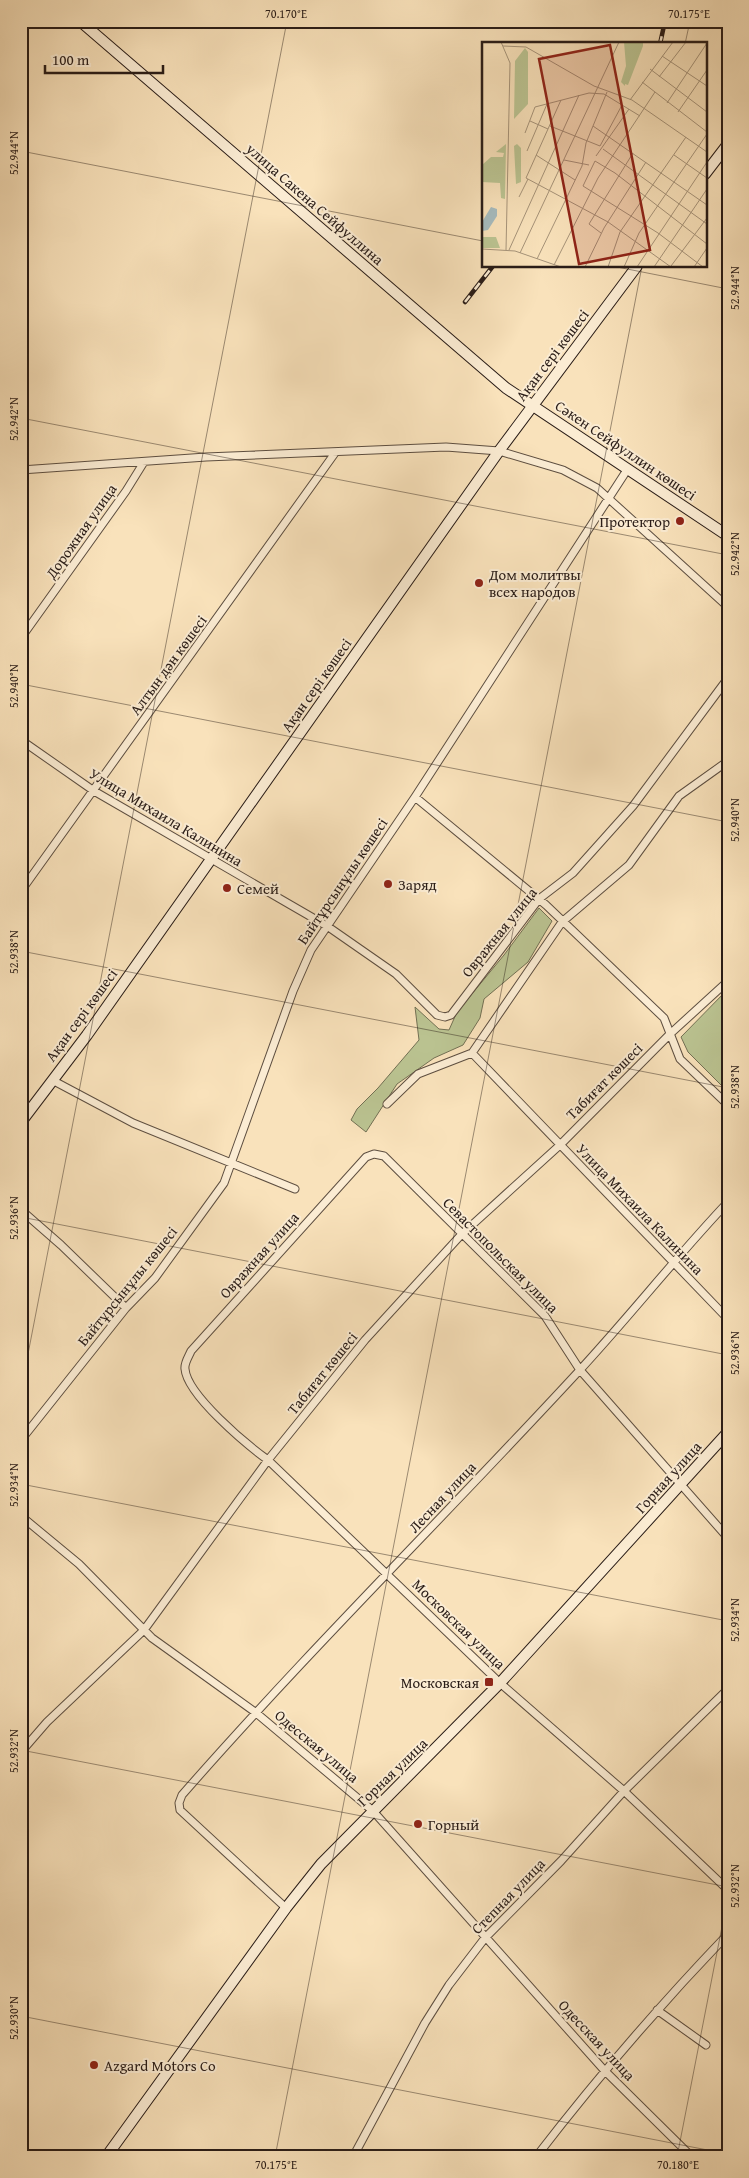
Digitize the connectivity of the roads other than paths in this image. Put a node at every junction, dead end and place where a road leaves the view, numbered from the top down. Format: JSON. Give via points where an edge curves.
{"nodes":[{"id":1,"x":80,"y":21,"type":"edge"},
{"id":2,"x":728,"y":144,"type":"edge"},
{"id":3,"x":706,"y":173,"type":"edge"},
{"id":4,"x":636,"y":268,"type":"edge"},
{"id":5,"x":533,"y":406,"type":"junction"},
{"id":6,"x":499,"y":451,"type":"junction"},
{"id":7,"x":335,"y":454,"type":"junction"},
{"id":8,"x":144,"y":462,"type":"junction"},
{"id":9,"x":21,"y":470,"type":"edge"},
{"id":10,"x":627,"y":470,"type":"junction"},
{"id":11,"x":608,"y":499,"type":"junction"},
{"id":12,"x":728,"y":536,"type":"edge"},
{"id":13,"x":728,"y":607,"type":"edge"},
{"id":14,"x":21,"y":638,"type":"edge"},
{"id":15,"x":728,"y":678,"type":"edge"},
{"id":16,"x":21,"y":740,"type":"edge"},
{"id":17,"x":728,"y":760,"type":"edge"},
{"id":18,"x":94,"y":791,"type":"junction"},
{"id":19,"x":415,"y":797,"type":"junction"},
{"id":20,"x":210,"y":860,"type":"junction"},
{"id":21,"x":21,"y":891,"type":"edge"},
{"id":22,"x":539,"y":899,"type":"junction"},
{"id":23,"x":562,"y":922,"type":"junction"},
{"id":24,"x":327,"y":926,"type":"junction"},
{"id":25,"x":728,"y":981,"type":"edge"},
{"id":26,"x":670,"y":1034,"type":"junction"},
{"id":27,"x":472,"y":1053,"type":"junction"},
{"id":28,"x":52,"y":1080,"type":"junction"},
{"id":29,"x":387,"y":1104,"type":"dead end"},
{"id":30,"x":728,"y":1105,"type":"edge"},
{"id":31,"x":21,"y":1122,"type":"edge"},
{"id":32,"x":560,"y":1145,"type":"junction"},
{"id":33,"x":384,"y":1156,"type":"joint"},
{"id":34,"x":232,"y":1163,"type":"junction"},
{"id":35,"x":294,"y":1189,"type":"dead end"},
{"id":36,"x":728,"y":1202,"type":"edge"},
{"id":37,"x":21,"y":1210,"type":"edge"},
{"id":38,"x":461,"y":1235,"type":"junction"},
{"id":39,"x":672,"y":1262,"type":"junction"},
{"id":40,"x":126,"y":1308,"type":"junction"},
{"id":41,"x":728,"y":1319,"type":"edge"},
{"id":42,"x":184,"y":1366,"type":"joint"},
{"id":43,"x":580,"y":1370,"type":"junction"},
{"id":44,"x":728,"y":1432,"type":"edge"},
{"id":45,"x":21,"y":1440,"type":"edge"},
{"id":46,"x":268,"y":1460,"type":"junction"},
{"id":47,"x":682,"y":1483,"type":"junction"},
{"id":48,"x":21,"y":1516,"type":"edge"},
{"id":49,"x":728,"y":1538,"type":"edge"},
{"id":50,"x":388,"y":1574,"type":"junction"},
{"id":51,"x":144,"y":1630,"type":"junction"},
{"id":52,"x":500,"y":1684,"type":"junction"},
{"id":53,"x":728,"y":1689,"type":"edge"},
{"id":54,"x":255,"y":1712,"type":"junction"},
{"id":55,"x":21,"y":1752,"type":"edge"},
{"id":56,"x":624,"y":1791,"type":"junction"},
{"id":57,"x":373,"y":1811,"type":"junction"},
{"id":58,"x":728,"y":1890,"type":"edge"},
{"id":59,"x":286,"y":1908,"type":"junction"},
{"id":60,"x":728,"y":1934,"type":"edge"},
{"id":61,"x":486,"y":1938,"type":"junction"},
{"id":62,"x":657,"y":2010,"type":"junction"},
{"id":63,"x":706,"y":2045,"type":"dead end"},
{"id":64,"x":604,"y":2070,"type":"junction"},
{"id":65,"x":106,"y":2157,"type":"edge"},
{"id":66,"x":353,"y":2157,"type":"edge"},
{"id":67,"x":536,"y":2157,"type":"edge"},
{"id":68,"x":692,"y":2157,"type":"edge"}],
"edges":[{"from":1,"to":5,"type":"street","name":"улица Сакена Сейфуллина","via":[[506,388]]},
{"from":2,"to":3,"type":"street"},
{"from":4,"to":5,"type":"street","name":"Ақан сері көшесі"},
{"from":5,"to":6,"type":"street","name":"Ақан сері көшесі"},
{"from":5,"to":10,"type":"street","name":"Сәкен Сейфуллин көшесі"},
{"from":6,"to":7,"type":"street","via":[[446,447]]},
{"from":6,"to":11,"type":"street","via":[[563,470],[598,488]]},
{"from":6,"to":20,"type":"street","name":"Ақан сері көшесі"},
{"from":7,"to":8,"type":"street"},
{"from":7,"to":18,"type":"street","name":"Алтын дән көшесі"},
{"from":8,"to":9,"type":"street"},
{"from":8,"to":14,"type":"street","name":"Дорожная улица"},
{"from":10,"to":11,"type":"street","name":"Байтұрсынұлы көшесі"},
{"from":10,"to":12,"type":"street","name":"Сәкен Сейфуллин көшесі"},
{"from":11,"to":13,"type":"street"},
{"from":11,"to":19,"type":"street","name":"Байтұрсынұлы көшесі"},
{"from":15,"to":22,"type":"street","name":"Овражная улица","via":[[633,806],[574,873]]},
{"from":16,"to":18,"type":"street","name":"Улица Михаила Калинина"},
{"from":17,"to":23,"type":"street","via":[[679,796],[629,865]]},
{"from":18,"to":20,"type":"street","name":"Улица Михаила Калинина"},
{"from":18,"to":21,"type":"street","name":"Алтын дән көшесі"},
{"from":19,"to":22,"type":"street"},
{"from":19,"to":24,"type":"street","name":"Байтұрсынұлы көшесі"},
{"from":20,"to":24,"type":"street","name":"Улица Михаила Калинина"},
{"from":20,"to":28,"type":"street","name":"Ақан сері көшесі"},
{"from":22,"to":23,"type":"street"},
{"from":22,"to":24,"type":"street","name":"Овражная улица","via":[[451,1015],[444,1017],[437,1015],[396,974]]},
{"from":23,"to":26,"type":"street","via":[[664,1018]]},
{"from":23,"to":27,"type":"street"},
{"from":24,"to":34,"type":"street","name":"Байтұрсынұлы көшесі","via":[[293,991]]},
{"from":25,"to":26,"type":"street","name":"Табиғат көшесі"},
{"from":26,"to":30,"type":"street","via":[[680,1059]]},
{"from":26,"to":32,"type":"street","name":"Табиғат көшесі"},
{"from":27,"to":29,"type":"street","via":[[418,1074]]},
{"from":27,"to":32,"type":"street","name":"Улица Михаила Калинина"},
{"from":28,"to":31,"type":"street","name":"Ақан сері көшесі"},
{"from":28,"to":34,"type":"street","via":[[133,1123]]},
{"from":32,"to":38,"type":"street","name":"Табиғат көшесі"},
{"from":32,"to":39,"type":"street","name":"Улица Михаила Калинина"},
{"from":33,"to":38,"type":"street","name":"Севастопольская улица"},
{"from":33,"to":42,"type":"street","name":"Овражная улица","via":[[374,1154],[366,1157],[191,1351]]},
{"from":34,"to":35,"type":"street"},
{"from":34,"to":40,"type":"street","name":"Байтұрсынұлы көшесі","via":[[224,1183],[155,1278]]},
{"from":36,"to":39,"type":"street","name":"Лесная улица"},
{"from":37,"to":40,"type":"street"},
{"from":38,"to":43,"type":"street","name":"Севастопольская улица","via":[[545,1316]]},
{"from":38,"to":46,"type":"street","name":"Табиғат көшесі","via":[[365,1340]]},
{"from":39,"to":41,"type":"street","name":"Улица Михаила Калинина"},
{"from":39,"to":43,"type":"street","name":"Лесная улица"},
{"from":40,"to":45,"type":"street","name":"Байтұрсынұлы көшесі"},
{"from":42,"to":46,"type":"street","name":"Московская улица","via":[[186,1374],[214,1413],[235,1435]]},
{"from":43,"to":47,"type":"street","name":"Севастопольская улица"},
{"from":43,"to":50,"type":"street","name":"Лесная улица"},
{"from":44,"to":47,"type":"street","name":"Горная улица"},
{"from":46,"to":50,"type":"street","name":"Московская улица"},
{"from":46,"to":51,"type":"street","name":"Табиғат көшесі"},
{"from":47,"to":49,"type":"street","name":"Севастопольская улица"},
{"from":47,"to":52,"type":"street","name":"Горная улица"},
{"from":48,"to":51,"type":"street","name":"Одесская улица","via":[[79,1564]]},
{"from":50,"to":52,"type":"street","name":"Московская улица"},
{"from":50,"to":54,"type":"street","name":"Лесная улица"},
{"from":51,"to":54,"type":"street","name":"Одесская улица"},
{"from":51,"to":55,"type":"street","name":"Табиғат көшесі","via":[[47,1722]]},
{"from":52,"to":56,"type":"street","name":"Московская улица"},
{"from":52,"to":57,"type":"street","name":"Горная улица"},
{"from":53,"to":56,"type":"street","name":"Степная улица"},
{"from":54,"to":57,"type":"street","name":"Одесская улица"},
{"from":54,"to":59,"type":"street","name":"Лесная улица","via":[[182,1795],[180,1810]]},
{"from":56,"to":58,"type":"street","name":"Московская улица"},
{"from":56,"to":61,"type":"street","name":"Степная улица"},
{"from":57,"to":59,"type":"street","name":"Горная улица","via":[[322,1864]]},
{"from":57,"to":61,"type":"street","name":"Одесская улица"},
{"from":59,"to":65,"type":"street","name":"Горная улица"},
{"from":60,"to":62,"type":"street"},
{"from":61,"to":64,"type":"street","name":"Одесская улица"},
{"from":61,"to":66,"type":"street","name":"Степная улица","via":[[449,1985],[425,2023]]},
{"from":62,"to":63,"type":"street"},
{"from":62,"to":64,"type":"street"},
{"from":64,"to":67,"type":"street"},
{"from":64,"to":68,"type":"street","name":"Одесская улица"}]}
